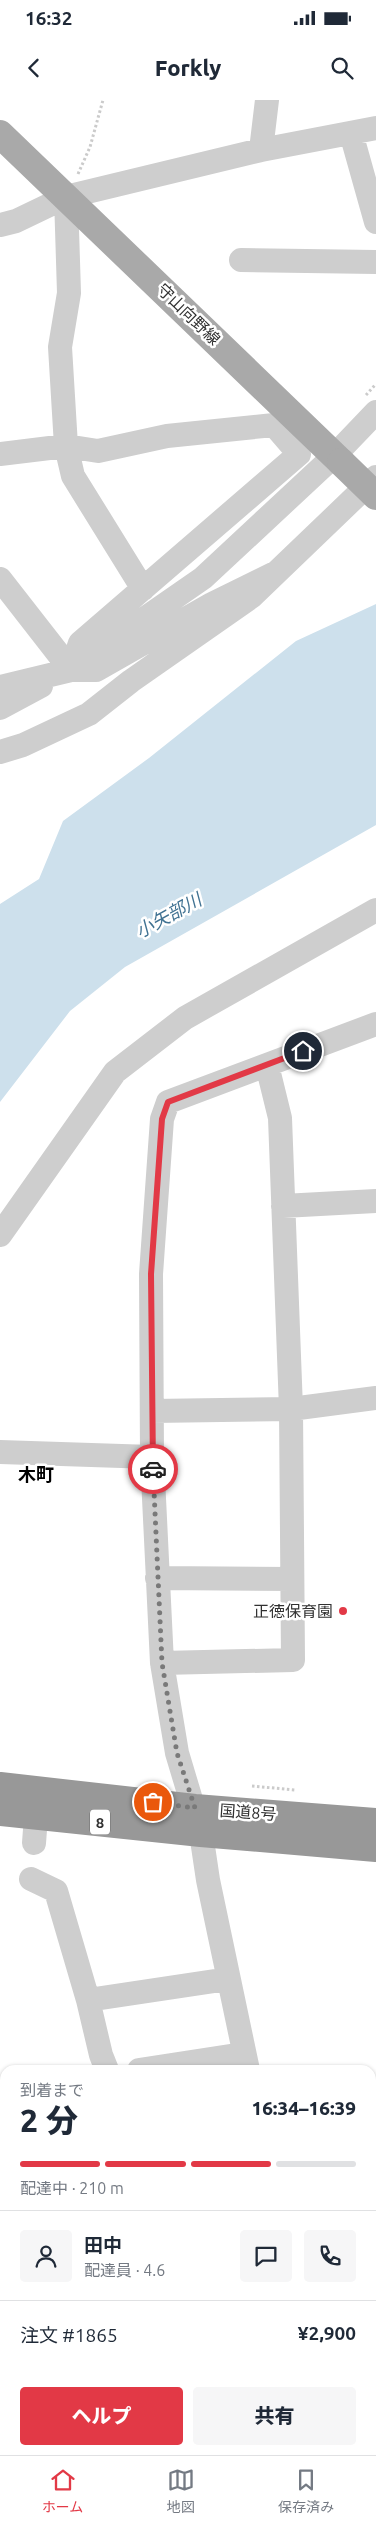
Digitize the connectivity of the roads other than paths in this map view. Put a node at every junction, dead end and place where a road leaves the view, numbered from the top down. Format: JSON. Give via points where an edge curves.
{"nodes":[{"id":1,"x":267,"y":100,"type":"edge"},
{"id":2,"x":376,"y":128,"type":"edge"},
{"id":3,"x":351,"y":133,"type":"junction"},
{"id":4,"x":0,"y":134,"type":"edge"},
{"id":5,"x":261,"y":150,"type":"junction"},
{"id":6,"x":66,"y":197,"type":"junction"},
{"id":7,"x":376,"y":222,"type":"edge"},
{"id":8,"x":0,"y":225,"type":"edge"},
{"id":9,"x":241,"y":260,"type":"dead end"},
{"id":10,"x":376,"y":262,"type":"edge"},
{"id":11,"x":376,"y":412,"type":"edge"},
{"id":12,"x":66,"y":446,"type":"junction"},
{"id":13,"x":0,"y":454,"type":"edge"},
{"id":14,"x":337,"y":459,"type":"junction"},
{"id":15,"x":376,"y":477,"type":"edge"},
{"id":16,"x":376,"y":496,"type":"edge"},
{"id":17,"x":277,"y":572,"type":"junction"},
{"id":18,"x":0,"y":579,"type":"edge"},
{"id":19,"x":143,"y":589,"type":"junction"},
{"id":20,"x":70,"y":670,"type":"junction"},
{"id":21,"x":0,"y":687,"type":"edge"},
{"id":22,"x":0,"y":708,"type":"edge"},
{"id":23,"x":0,"y":752,"type":"edge"},
{"id":24,"x":376,"y":910,"type":"edge"},
{"id":25,"x":376,"y":1024,"type":"edge"},
{"id":26,"x":267,"y":1065,"type":"junction"},
{"id":27,"x":376,"y":1201,"type":"edge"},
{"id":28,"x":283,"y":1206,"type":"junction"},
{"id":29,"x":0,"y":1235,"type":"edge"},
{"id":30,"x":376,"y":1398,"type":"edge"},
{"id":31,"x":291,"y":1409,"type":"junction"},
{"id":32,"x":152,"y":1411,"type":"junction"},
{"id":33,"x":0,"y":1452,"type":"edge"},
{"id":34,"x":152,"y":1457,"type":"junction"},
{"id":35,"x":157,"y":1578,"type":"junction"},
{"id":36,"x":292,"y":1579,"type":"junction"},
{"id":37,"x":162,"y":1663,"type":"junction"},
{"id":38,"x":0,"y":1786,"type":"edge"},
{"id":39,"x":0,"y":1812,"type":"edge"},
{"id":40,"x":36,"y":1816,"type":"junction"},
{"id":41,"x":198,"y":1821,"type":"junction"},
{"id":42,"x":376,"y":1822,"type":"edge"},
{"id":43,"x":34,"y":1843,"type":"dead end"},
{"id":44,"x":376,"y":1848,"type":"edge"},
{"id":45,"x":31,"y":1879,"type":"dead end"},
{"id":46,"x":228,"y":1979,"type":"junction"},
{"id":47,"x":102,"y":1995,"type":"junction"},
{"id":48,"x":245,"y":2062,"type":"edge"},
{"id":49,"x":105,"y":2065,"type":"edge"},
{"id":50,"x":205,"y":2065,"type":"edge"}],
"edges":[{"from":1,"to":5,"type":"street"},
{"from":2,"to":3,"type":"street"},
{"from":3,"to":5,"type":"street"},
{"from":3,"to":7,"type":"street"},
{"from":4,"to":6,"type":"main road","name":"守山向野線"},
{"from":5,"to":6,"type":"street"},
{"from":6,"to":8,"type":"street","via":[[16,221]]},
{"from":6,"to":12,"type":"street","via":[[69,293],[60,347]]},
{"from":6,"to":14,"type":"main road","name":"守山向野線"},
{"from":9,"to":10,"type":"street"},
{"from":11,"to":14,"type":"street"},
{"from":12,"to":13,"type":"street"},
{"from":12,"to":19,"type":"street","via":[[73,476]]},
{"from":12,"to":19,"type":"street","via":[[98,450],[167,436],[274,426],[299,454]]},
{"from":14,"to":16,"type":"main road","name":"守山向野線","bridge":true},
{"from":14,"to":20,"type":"street","via":[[203,578]]},
{"from":15,"to":17,"type":"street"},
{"from":17,"to":20,"type":"street","via":[[212,604],[96,670]]},
{"from":17,"to":23,"type":"street","via":[[251,598],[90,714]]},
{"from":18,"to":20,"type":"street"},
{"from":19,"to":20,"type":"street","via":[[80,643]]},
{"from":20,"to":21,"type":"street"},
{"from":20,"to":22,"type":"street"},
{"from":24,"to":29,"type":"street","via":[[185,1018],[115,1072]]},
{"from":25,"to":26,"type":"street"},
{"from":26,"to":28,"type":"street","via":[[280,1118]]},
{"from":26,"to":32,"type":"street","via":[[168,1102],[162,1119],[151,1274]]},
{"from":27,"to":28,"type":"street"},
{"from":28,"to":31,"type":"street"},
{"from":30,"to":31,"type":"street"},
{"from":31,"to":32,"type":"street"},
{"from":31,"to":36,"type":"street"},
{"from":32,"to":34,"type":"street"},
{"from":33,"to":34,"type":"street"},
{"from":34,"to":35,"type":"street"},
{"from":35,"to":36,"type":"street"},
{"from":35,"to":37,"type":"street"},
{"from":36,"to":37,"type":"street","via":[[293,1660]]},
{"from":37,"to":41,"type":"street","via":[[177,1753]]},
{"from":38,"to":41,"type":"highway","name":"国道8号","number":"8"},
{"from":39,"to":40,"type":"highway","name":"国道8号","number":"8"},
{"from":40,"to":41,"type":"highway","name":"国道8号","number":"8"},
{"from":40,"to":43,"type":"street"},
{"from":41,"to":42,"type":"highway","name":"国道8号","number":"8"},
{"from":41,"to":44,"type":"highway","name":"国道8号","number":"8"},
{"from":41,"to":46,"type":"street"},
{"from":45,"to":47,"type":"street","via":[[56,1891]]},
{"from":46,"to":47,"type":"street"},
{"from":46,"to":48,"type":"street"},
{"from":47,"to":49,"type":"street","via":[[101,2055]]},
{"from":48,"to":50,"type":"street"}]}
